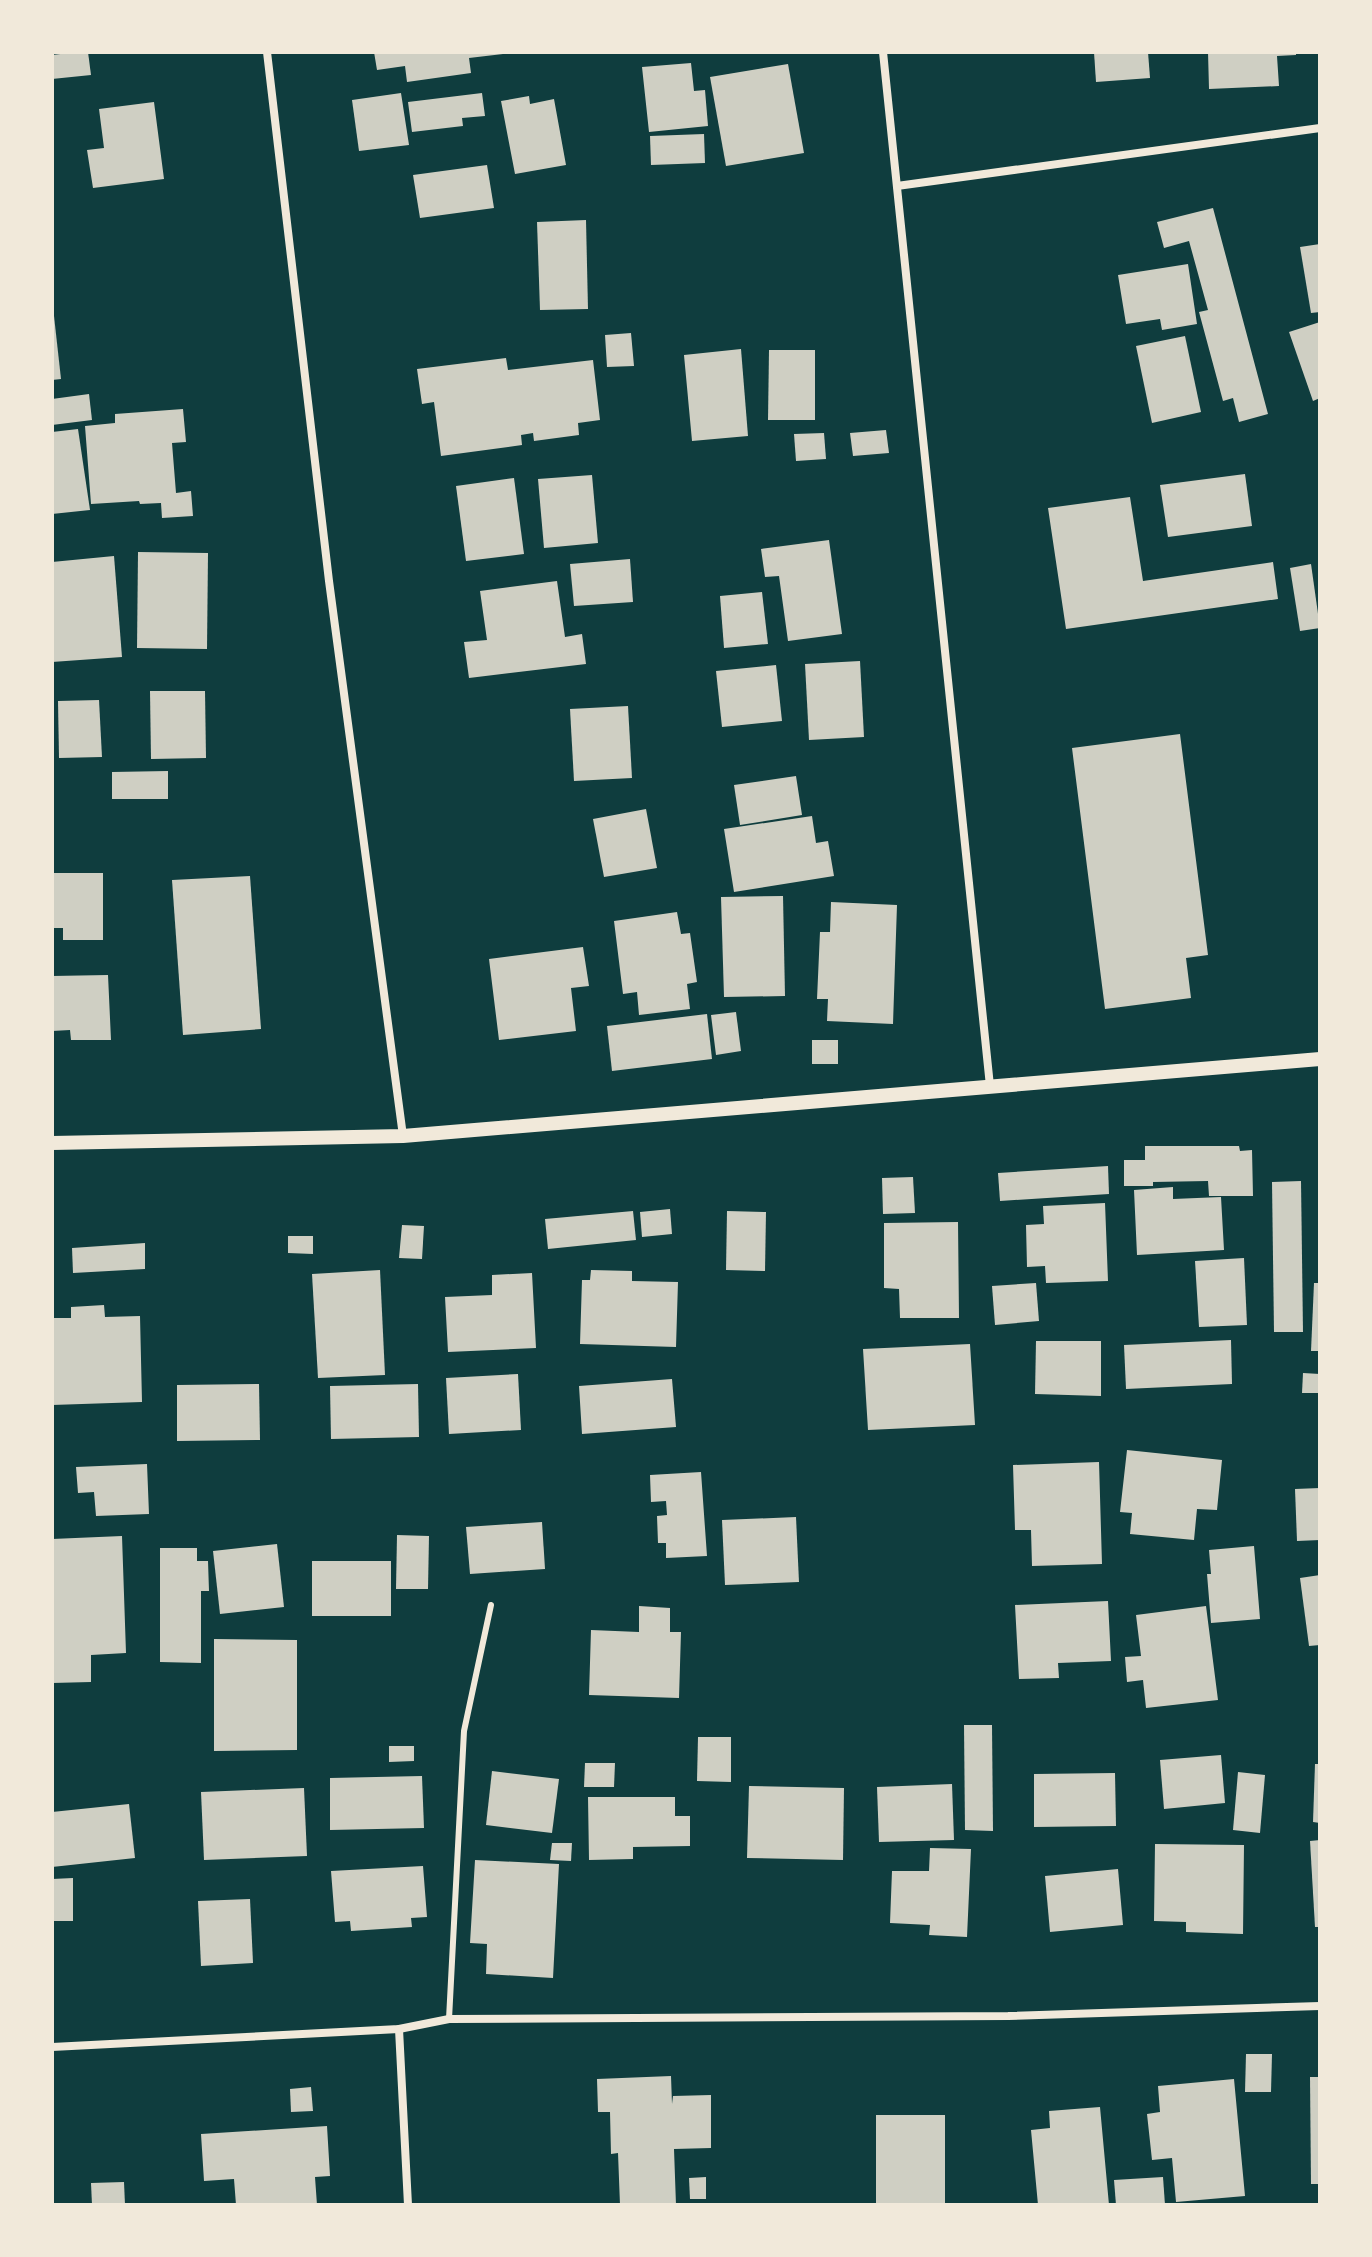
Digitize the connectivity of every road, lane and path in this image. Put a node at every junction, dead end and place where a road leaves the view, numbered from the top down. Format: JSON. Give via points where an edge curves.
{"nodes":[{"id":1,"x":267,"y":52,"type":"edge"},
{"id":2,"x":883,"y":52,"type":"edge"},
{"id":3,"x":1320,"y":128,"type":"edge"},
{"id":4,"x":897,"y":186,"type":"junction"},
{"id":5,"x":1320,"y":1059,"type":"edge"},
{"id":6,"x":990,"y":1086,"type":"junction"},
{"id":7,"x":403,"y":1136,"type":"junction"},
{"id":8,"x":52,"y":1143,"type":"edge"},
{"id":9,"x":491,"y":1605,"type":"dead end"},
{"id":10,"x":1320,"y":2006,"type":"edge"},
{"id":11,"x":449,"y":2019,"type":"junction"},
{"id":12,"x":399,"y":2029,"type":"junction"},
{"id":13,"x":52,"y":2047,"type":"edge"},
{"id":14,"x":408,"y":2205,"type":"edge"}],
"edges":[{"from":1,"to":7,"type":"street","via":[[329,581]]},
{"from":2,"to":4,"type":"street"},
{"from":3,"to":4,"type":"street"},
{"from":4,"to":6,"type":"street"},
{"from":5,"to":6,"type":"street"},
{"from":6,"to":7,"type":"street"},
{"from":7,"to":8,"type":"street"},
{"from":9,"to":11,"type":"lane","via":[[464,1731]]},
{"from":10,"to":11,"type":"street","via":[[1008,2016]]},
{"from":11,"to":12,"type":"street"},
{"from":12,"to":13,"type":"street"},
{"from":12,"to":14,"type":"street"}]}
